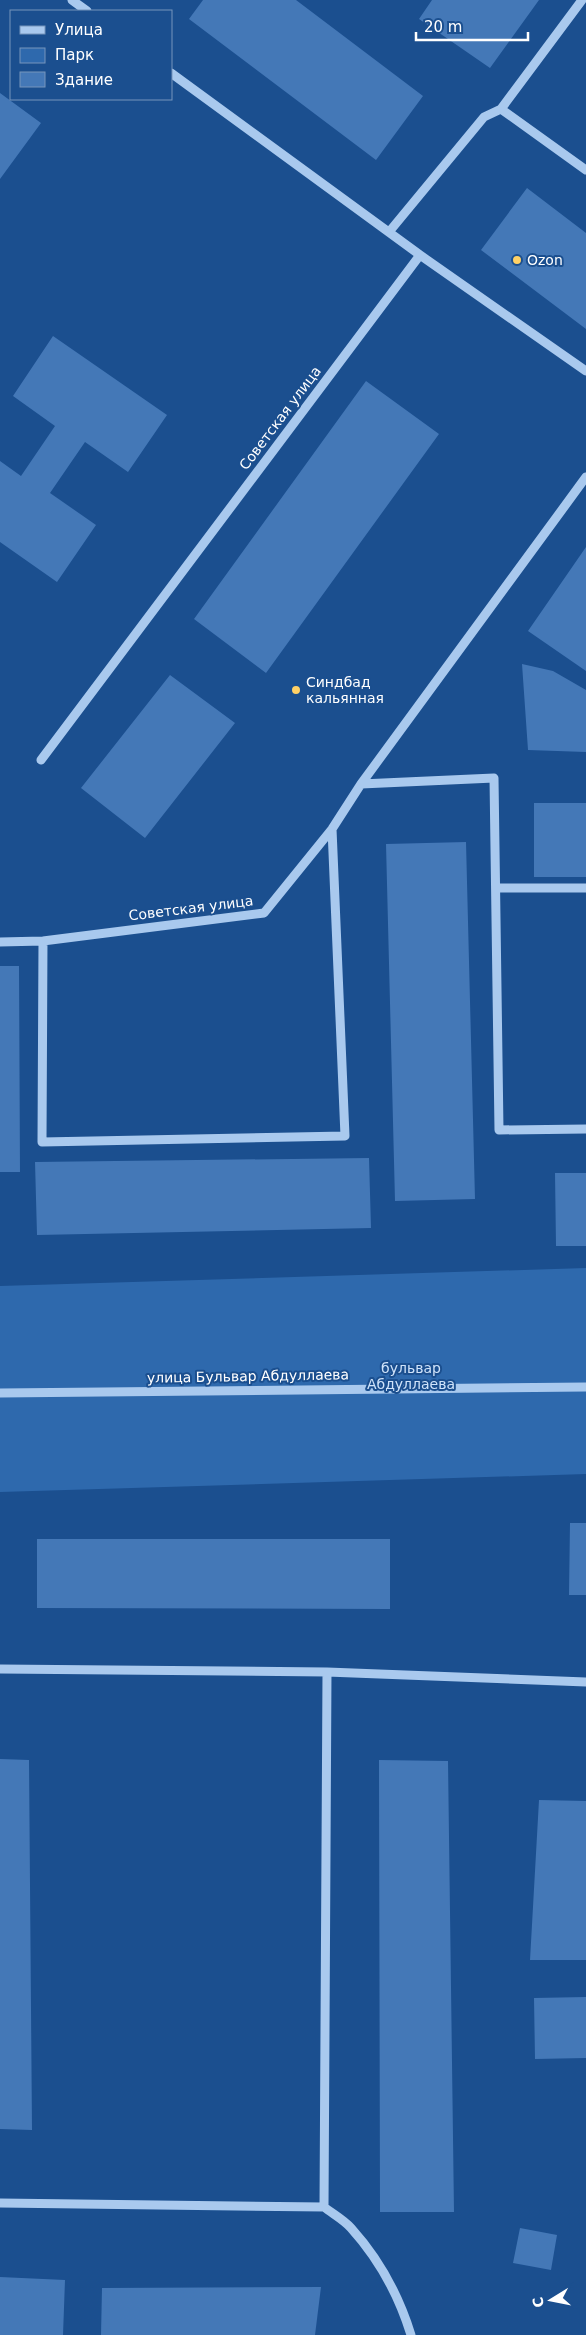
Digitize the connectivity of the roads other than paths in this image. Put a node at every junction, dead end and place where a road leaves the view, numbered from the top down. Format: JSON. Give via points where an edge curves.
{"nodes":[{"id":1,"x":72,"y":0,"type":"edge"},
{"id":2,"x":582,"y":0,"type":"edge"},
{"id":3,"x":86,"y":10,"type":"edge"},
{"id":4,"x":172,"y":74,"type":"edge"},
{"id":5,"x":501,"y":109,"type":"junction"},
{"id":6,"x":586,"y":170,"type":"edge"},
{"id":7,"x":389,"y":232,"type":"junction"},
{"id":8,"x":420,"y":255,"type":"junction"},
{"id":9,"x":586,"y":371,"type":"edge"},
{"id":10,"x":586,"y":477,"type":"edge"},
{"id":11,"x":41,"y":760,"type":"dead end"},
{"id":12,"x":361,"y":784,"type":"junction"},
{"id":13,"x":332,"y":830,"type":"junction"},
{"id":14,"x":496,"y":888,"type":"junction"},
{"id":15,"x":586,"y":888,"type":"edge"},
{"id":16,"x":43,"y":941,"type":"junction"},
{"id":17,"x":0,"y":942,"type":"edge"},
{"id":18,"x":586,"y":1129,"type":"edge"},
{"id":19,"x":586,"y":1387,"type":"edge"},
{"id":20,"x":0,"y":1393,"type":"edge"},
{"id":21,"x":0,"y":1669,"type":"edge"},
{"id":22,"x":326,"y":1672,"type":"junction"},
{"id":23,"x":586,"y":1682,"type":"edge"},
{"id":24,"x":0,"y":2203,"type":"edge"},
{"id":25,"x":324,"y":2207,"type":"junction"},
{"id":26,"x":411,"y":2335,"type":"edge"}],
"edges":[{"from":1,"to":3,"type":"street"},
{"from":2,"to":5,"type":"street"},
{"from":4,"to":7,"type":"street"},
{"from":5,"to":6,"type":"street"},
{"from":5,"to":7,"type":"street","via":[[484,117]]},
{"from":7,"to":8,"type":"street"},
{"from":8,"to":9,"type":"street"},
{"from":8,"to":11,"type":"street","name":"Советская улица"},
{"from":10,"to":12,"type":"street","name":"Советская улица"},
{"from":12,"to":13,"type":"street","name":"Советская улица"},
{"from":12,"to":14,"type":"street","via":[[494,778]]},
{"from":13,"to":16,"type":"street","name":"Советская улица","via":[[264,913]]},
{"from":13,"to":16,"type":"street","via":[[344,1136],[42,1142]]},
{"from":14,"to":15,"type":"street"},
{"from":14,"to":18,"type":"street","via":[[499,1130]]},
{"from":16,"to":17,"type":"street","name":"Советская улица"},
{"from":19,"to":20,"type":"street","name":"улица Бульвар Абдуллаева"},
{"from":21,"to":22,"type":"street"},
{"from":22,"to":23,"type":"street"},
{"from":22,"to":25,"type":"street"},
{"from":24,"to":25,"type":"street"},
{"from":25,"to":26,"type":"street","via":[[351,2228],[385,2274]]}]}
